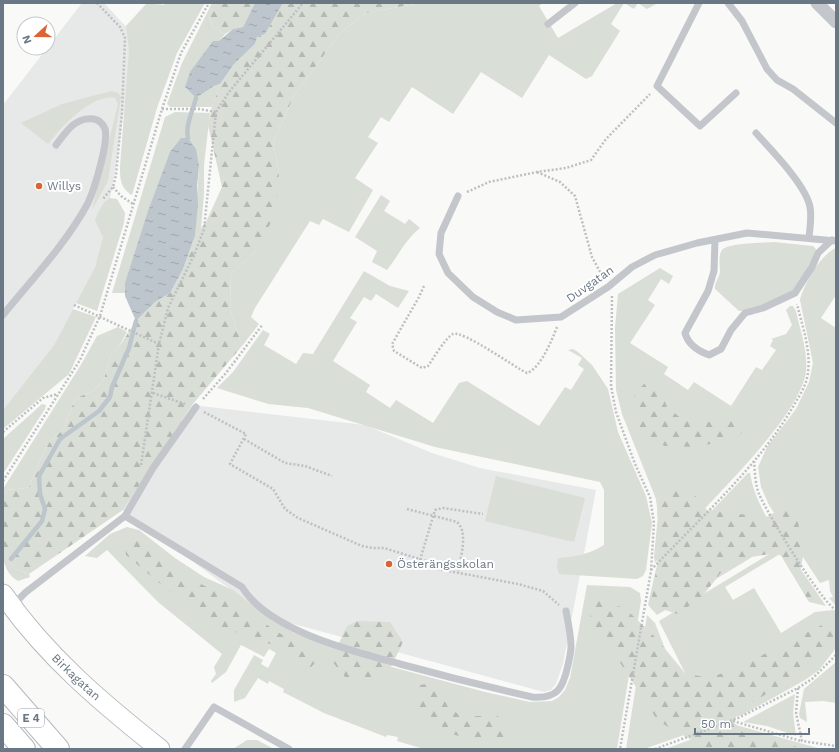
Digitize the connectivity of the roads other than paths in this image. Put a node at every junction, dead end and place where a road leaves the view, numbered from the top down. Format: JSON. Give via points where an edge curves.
{"nodes":[{"id":1,"x":575,"y":3,"type":"edge"},
{"id":2,"x":699,"y":3,"type":"edge"},
{"id":3,"x":728,"y":3,"type":"edge"},
{"id":4,"x":817,"y":3,"type":"edge"},
{"id":5,"x":836,"y":22,"type":"edge"},
{"id":6,"x":548,"y":24,"type":"dead end"},
{"id":7,"x":736,"y":92,"type":"dead end"},
{"id":8,"x":836,"y":123,"type":"edge"},
{"id":9,"x":756,"y":133,"type":"dead end"},
{"id":10,"x":56,"y":144,"type":"dead end"},
{"id":11,"x":458,"y":196,"type":"road end"},
{"id":12,"x":809,"y":237,"type":"junction"},
{"id":13,"x":715,"y":240,"type":"junction"},
{"id":14,"x":834,"y":240,"type":"edge"},
{"id":15,"x":3,"y":315,"type":"edge"},
{"id":16,"x":196,"y":407,"type":"road end"},
{"id":17,"x":125,"y":516,"type":"junction"},
{"id":18,"x":7,"y":600,"type":"edge"},
{"id":19,"x":566,"y":611,"type":"road end"},
{"id":20,"x":3,"y":686,"type":"edge"},
{"id":21,"x":3,"y":725,"type":"edge"},
{"id":22,"x":24,"y":749,"type":"edge"},
{"id":23,"x":58,"y":749,"type":"edge"},
{"id":24,"x":160,"y":749,"type":"edge"},
{"id":25,"x":185,"y":749,"type":"edge"},
{"id":26,"x":289,"y":749,"type":"edge"}],
"edges":[{"from":1,"to":6,"type":"lane"},
{"from":2,"to":7,"type":"lane","via":[[657,86],[700,126]]},
{"from":3,"to":8,"type":"lane","via":[[742,21],[767,69],[777,80],[793,89]]},
{"from":4,"to":5,"type":"street"},
{"from":9,"to":12,"type":"lane","via":[[807,197],[811,217]]},
{"from":10,"to":15,"type":"lane","via":[[77,121],[88,118],[97,120],[105,130],[104,150],[88,202],[66,237]]},
{"from":11,"to":13,"type":"lane","name":"Duvgatan","via":[[441,233],[439,254],[448,273],[473,297],[516,320],[561,317],[655,255]]},
{"from":12,"to":13,"type":"lane","name":"Duvgatan","via":[[747,233]]},
{"from":12,"to":14,"type":"lane","name":"Duvgatan"},
{"from":13,"to":14,"type":"lane","via":[[714,270],[708,291],[685,333],[686,340],[700,352],[709,355],[721,349],[731,330],[745,313],[763,308],[795,293],[812,268],[818,253]]},
{"from":16,"to":17,"type":"lane","via":[[153,468]]},
{"from":17,"to":18,"type":"lane","via":[[26,592]]},
{"from":17,"to":19,"type":"lane","via":[[242,587],[249,598],[285,623],[318,640],[468,683],[532,697],[543,698],[552,695],[560,690],[565,681],[571,648]]},
{"from":18,"to":24,"type":"street","name":"Birkagatan","via":[[40,642],[72,675],[108,708]]},
{"from":20,"to":23,"type":"highway","number":"E 4"},
{"from":21,"to":22,"type":"highway","number":"E 4"},
{"from":25,"to":26,"type":"lane","via":[[214,707]]}]}
